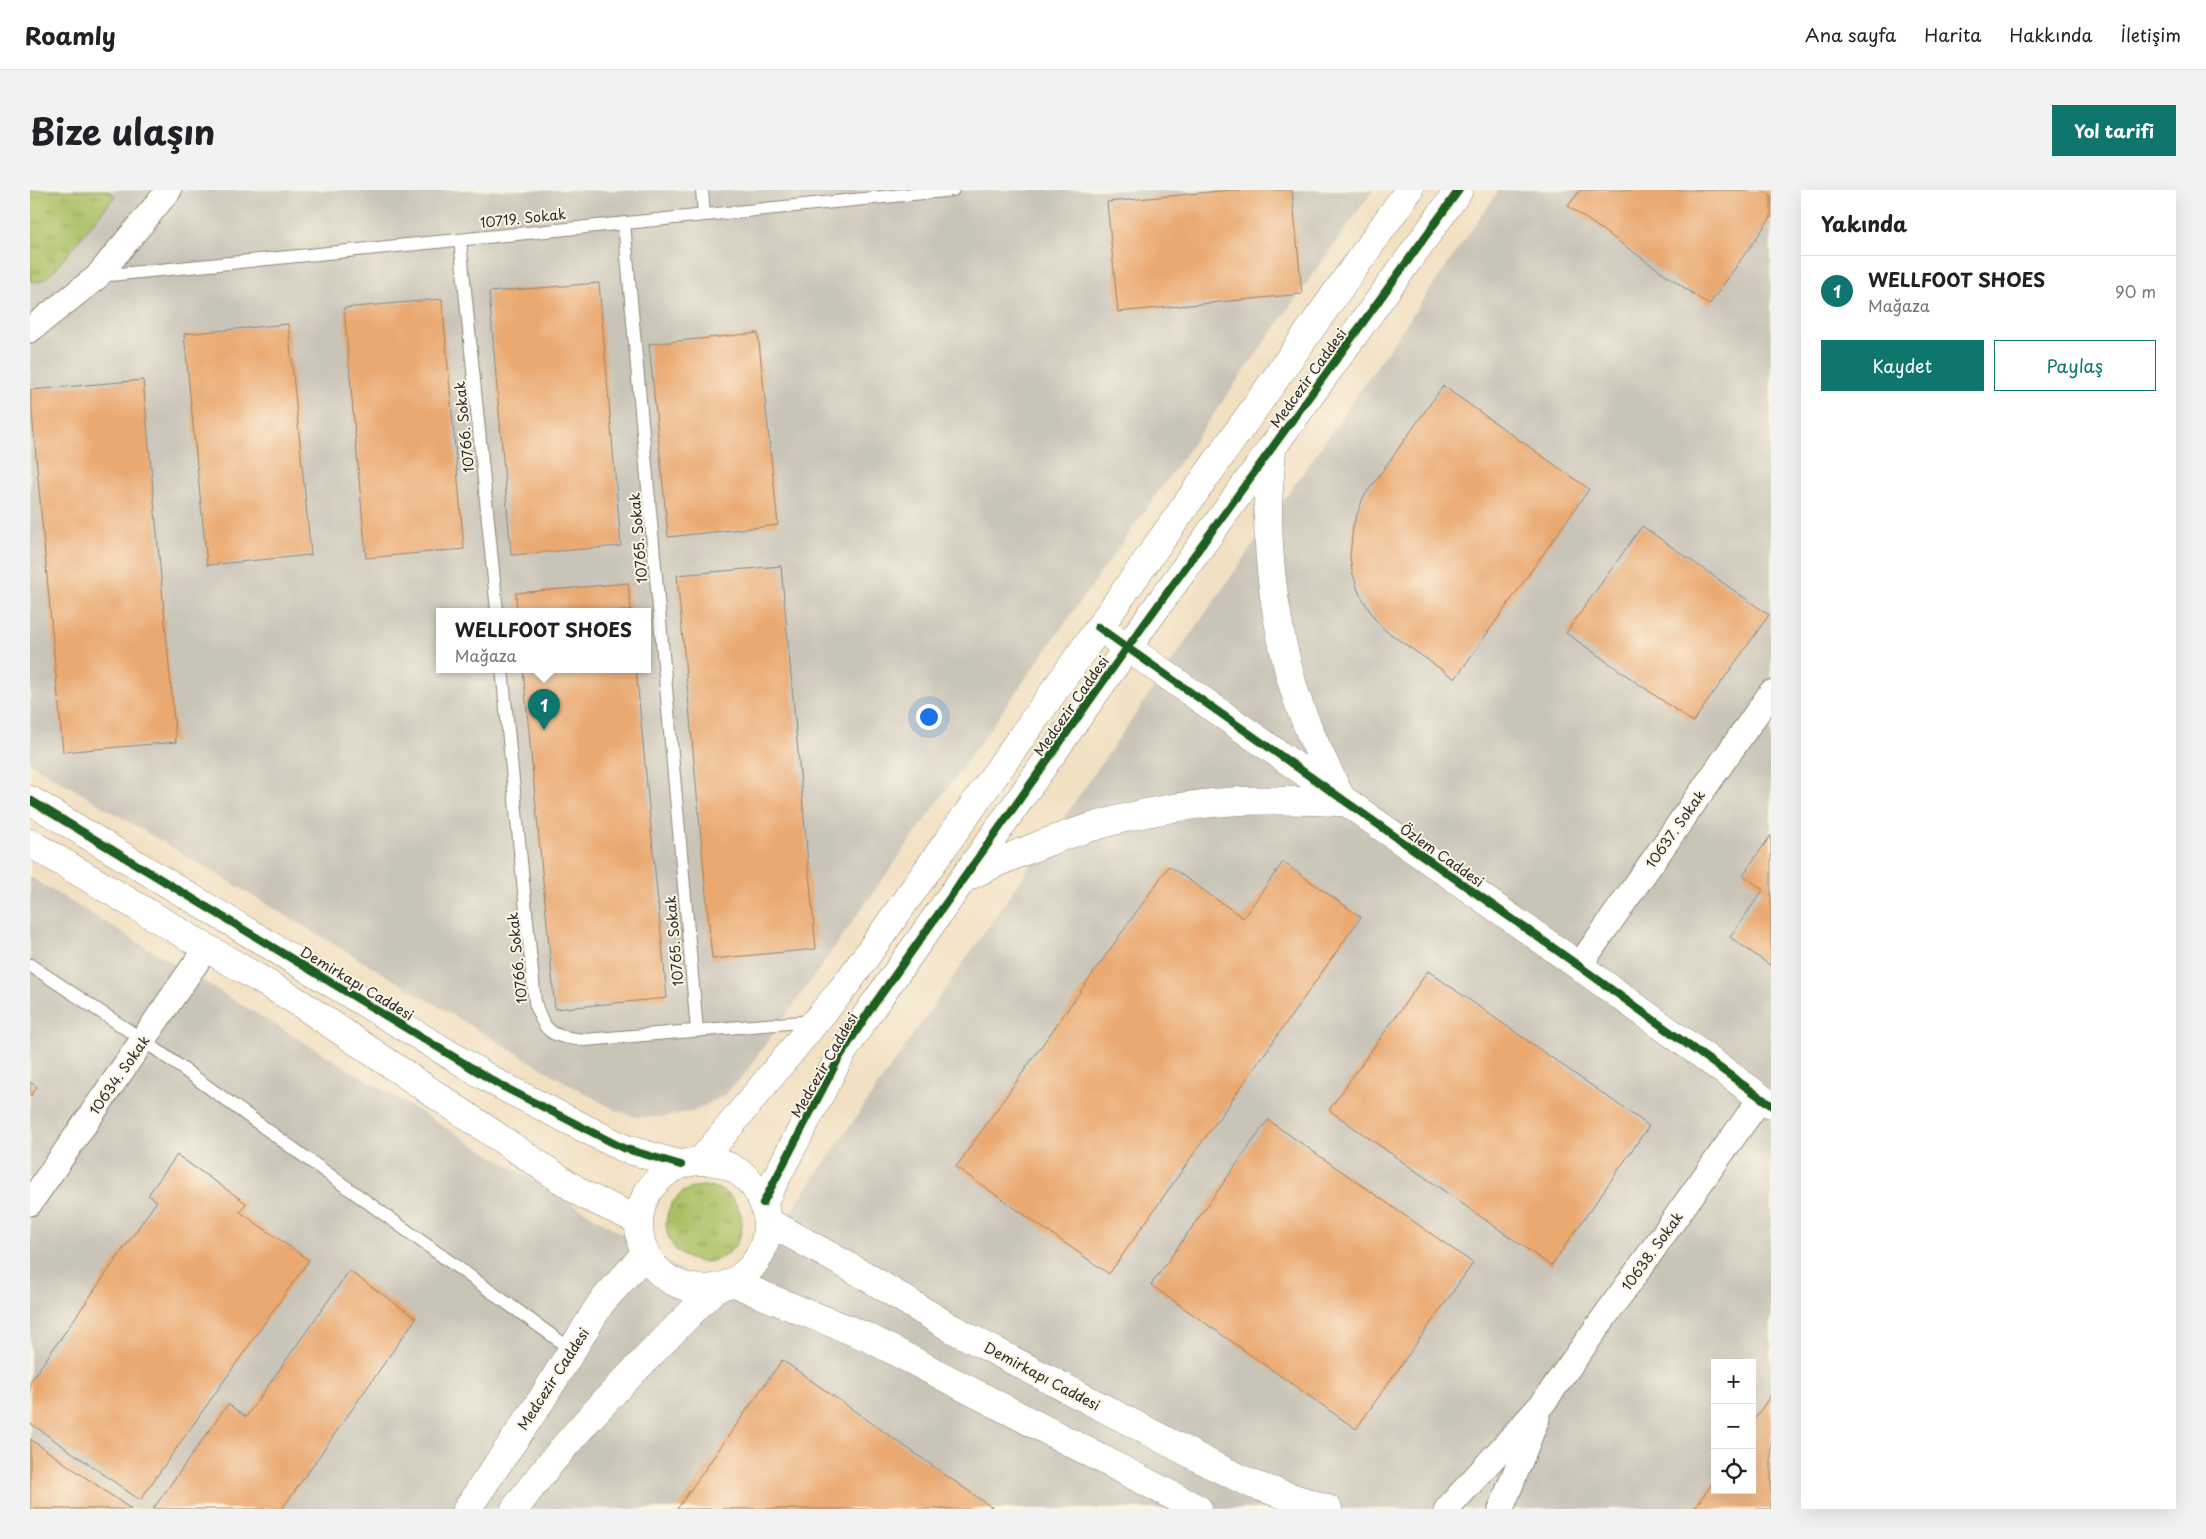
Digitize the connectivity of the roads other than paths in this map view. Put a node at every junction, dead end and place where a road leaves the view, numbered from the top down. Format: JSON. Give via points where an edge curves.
{"nodes":[{"id":1,"x":169,"y":190,"type":"edge"},
{"id":2,"x":702,"y":190,"type":"edge"},
{"id":3,"x":952,"y":190,"type":"edge"},
{"id":4,"x":1409,"y":190,"type":"edge"},
{"id":5,"x":1458,"y":190,"type":"edge"},
{"id":6,"x":704,"y":215,"type":"junction"},
{"id":7,"x":624,"y":223,"type":"junction"},
{"id":8,"x":460,"y":240,"type":"junction"},
{"id":9,"x":97,"y":277,"type":"junction"},
{"id":10,"x":30,"y":330,"type":"edge"},
{"id":11,"x":1272,"y":449,"type":"junction"},
{"id":12,"x":497,"y":608,"type":"edge"},
{"id":13,"x":1098,"y":627,"type":"junction"},
{"id":14,"x":1127,"y":648,"type":"junction"},
{"id":15,"x":502,"y":673,"type":"edge"},
{"id":16,"x":1771,"y":692,"type":"edge"},
{"id":17,"x":30,"y":800,"type":"edge"},
{"id":18,"x":1343,"y":802,"type":"junction"},
{"id":19,"x":30,"y":843,"type":"edge"},
{"id":20,"x":964,"y":879,"type":"junction"},
{"id":21,"x":207,"y":948,"type":"junction"},
{"id":22,"x":30,"y":965,"type":"edge"},
{"id":23,"x":1579,"y":966,"type":"junction"},
{"id":24,"x":817,"y":1021,"type":"junction"},
{"id":25,"x":698,"y":1030,"type":"junction"},
{"id":26,"x":143,"y":1040,"type":"junction"},
{"id":27,"x":1766,"y":1102,"type":"edge"},
{"id":28,"x":691,"y":1163,"type":"junction"},
{"id":29,"x":30,"y":1203,"type":"edge"},
{"id":30,"x":765,"y":1212,"type":"junction"},
{"id":31,"x":638,"y":1220,"type":"junction"},
{"id":32,"x":645,"y":1254,"type":"junction"},
{"id":33,"x":724,"y":1285,"type":"junction"},
{"id":34,"x":572,"y":1350,"type":"junction"},
{"id":35,"x":1543,"y":1403,"type":"junction"},
{"id":36,"x":466,"y":1509,"type":"edge"},
{"id":37,"x":515,"y":1509,"type":"edge"},
{"id":38,"x":1198,"y":1509,"type":"edge"},
{"id":39,"x":1328,"y":1509,"type":"edge"},
{"id":40,"x":1446,"y":1509,"type":"edge"},
{"id":41,"x":1501,"y":1509,"type":"edge"}],
"edges":[{"from":1,"to":9,"type":"street"},
{"from":2,"to":6,"type":"lane"},
{"from":3,"to":6,"type":"lane","name":"10719. Sokak"},
{"from":4,"to":13,"type":"street","name":"Medcezir Caddesi"},
{"from":5,"to":11,"type":"street","name":"Medcezir Caddesi"},
{"from":6,"to":7,"type":"lane","name":"10719. Sokak"},
{"from":7,"to":8,"type":"lane","name":"10719. Sokak"},
{"from":7,"to":25,"type":"lane","name":"10765. Sokak"},
{"from":8,"to":9,"type":"lane","name":"10719. Sokak"},
{"from":8,"to":12,"type":"lane","name":"10766. Sokak"},
{"from":9,"to":10,"type":"street"},
{"from":11,"to":14,"type":"street","name":"Medcezir Caddesi"},
{"from":11,"to":18,"type":"street","via":[[1268,509],[1270,572],[1280,631],[1297,696],[1315,745]]},
{"from":13,"to":14,"type":"street","name":"Özlem Caddesi"},
{"from":13,"to":24,"type":"street","name":"Medcezir Caddesi","via":[[848,982]]},
{"from":14,"to":18,"type":"street","name":"Özlem Caddesi"},
{"from":14,"to":20,"type":"street","name":"Medcezir Caddesi"},
{"from":15,"to":25,"type":"lane","name":"10766. Sokak","via":[[535,1002],[542,1023],[557,1036],[585,1040]]},
{"from":16,"to":23,"type":"street","name":"10637. Sokak"},
{"from":17,"to":28,"type":"street","name":"Demirkapı Caddesi","via":[[508,1089],[623,1148]]},
{"from":18,"to":20,"type":"street","via":[[1225,802],[1169,808],[1064,835],[1014,854]]},
{"from":18,"to":23,"type":"street","name":"Özlem Caddesi"},
{"from":19,"to":21,"type":"street"},
{"from":20,"to":30,"type":"street","name":"Medcezir Caddesi","via":[[839,1058]]},
{"from":21,"to":26,"type":"street","name":"10634. Sokak"},
{"from":21,"to":31,"type":"street","via":[[298,1002],[584,1195]]},
{"from":22,"to":26,"type":"lane"},
{"from":23,"to":27,"type":"street","name":"Özlem Caddesi"},
{"from":24,"to":25,"type":"lane","name":"10766. Sokak"},
{"from":24,"to":28,"type":"street","name":"Medcezir Caddesi"},
{"from":26,"to":29,"type":"street","name":"10634. Sokak"},
{"from":26,"to":34,"type":"lane"},
{"from":27,"to":35,"type":"street","name":"10638. Sokak"},
{"from":28,"to":30,"type":"street","via":[[721,1164],[739,1172],[754,1186]]},
{"from":28,"to":31,"type":"street","via":[[665,1173],[652,1186],[642,1202]]},
{"from":30,"to":33,"type":"street","via":[[766,1239],[759,1257],[748,1272]]},
{"from":30,"to":39,"type":"street","name":"Demirkapı Caddesi","via":[[951,1328],[1214,1466],[1254,1485]]},
{"from":31,"to":32,"type":"street"},
{"from":32,"to":33,"type":"street","via":[[654,1268],[681,1286],[698,1290]]},
{"from":32,"to":34,"type":"street","name":"Medcezir Caddesi","via":[[601,1303]]},
{"from":33,"to":37,"type":"street","via":[[574,1434]]},
{"from":33,"to":38,"type":"street","via":[[828,1320],[878,1342]]},
{"from":34,"to":36,"type":"street","name":"Medcezir Caddesi"},
{"from":35,"to":40,"type":"street","name":"10638. Sokak"},
{"from":35,"to":41,"type":"street","name":"10638. Sokak"}]}
